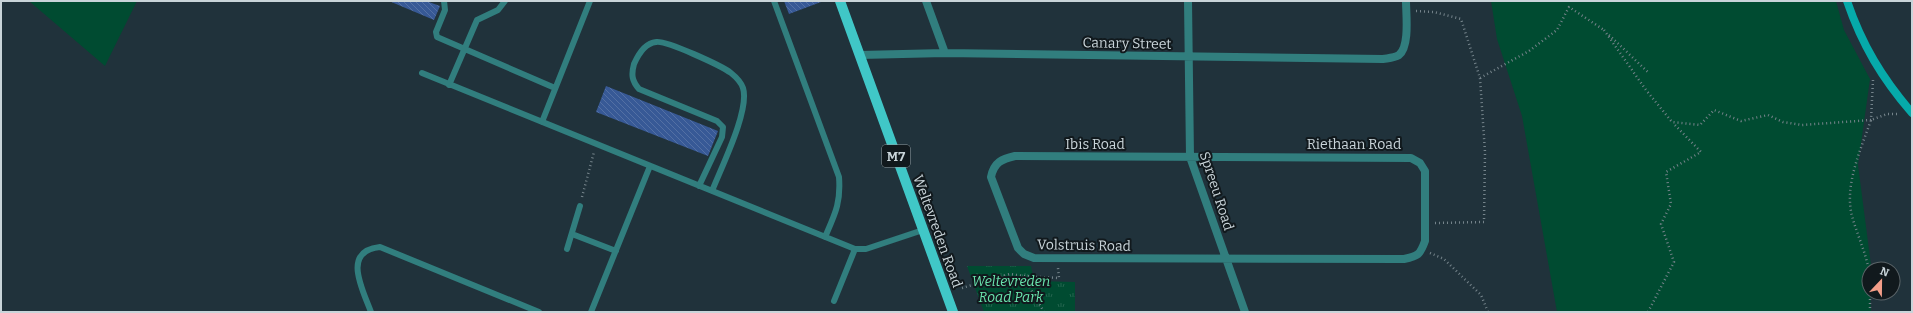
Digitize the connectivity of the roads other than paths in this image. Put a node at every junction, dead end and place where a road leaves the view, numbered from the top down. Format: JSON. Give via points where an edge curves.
{"nodes":[{"id":1,"x":444,"y":1,"type":"edge"},
{"id":2,"x":505,"y":1,"type":"edge"},
{"id":3,"x":590,"y":1,"type":"edge"},
{"id":4,"x":774,"y":1,"type":"edge"},
{"id":5,"x":840,"y":1,"type":"edge"},
{"id":6,"x":926,"y":1,"type":"edge"},
{"id":7,"x":1188,"y":1,"type":"edge"},
{"id":8,"x":1406,"y":1,"type":"edge"},
{"id":9,"x":1847,"y":1,"type":"edge"},
{"id":10,"x":464,"y":48,"type":"junction"},
{"id":11,"x":945,"y":53,"type":"junction"},
{"id":12,"x":860,"y":55,"type":"junction"},
{"id":13,"x":1188,"y":57,"type":"junction"},
{"id":14,"x":422,"y":73,"type":"dead end"},
{"id":15,"x":449,"y":85,"type":"junction"},
{"id":16,"x":555,"y":88,"type":"junction"},
{"id":17,"x":1912,"y":113,"type":"edge"},
{"id":18,"x":542,"y":122,"type":"junction"},
{"id":19,"x":1190,"y":157,"type":"junction"},
{"id":20,"x":1000,"y":160,"type":"joint"},
{"id":21,"x":650,"y":166,"type":"junction"},
{"id":22,"x":699,"y":186,"type":"junction"},
{"id":23,"x":712,"y":191,"type":"junction"},
{"id":24,"x":580,"y":206,"type":"road end"},
{"id":25,"x":923,"y":230,"type":"junction"},
{"id":26,"x":572,"y":234,"type":"junction"},
{"id":27,"x":825,"y":237,"type":"junction"},
{"id":28,"x":567,"y":249,"type":"dead end"},
{"id":29,"x":855,"y":249,"type":"junction"},
{"id":30,"x":616,"y":251,"type":"junction"},
{"id":31,"x":1226,"y":259,"type":"junction"},
{"id":32,"x":834,"y":301,"type":"dead end"},
{"id":33,"x":371,"y":312,"type":"edge"},
{"id":34,"x":539,"y":312,"type":"edge"},
{"id":35,"x":591,"y":312,"type":"edge"},
{"id":36,"x":953,"y":312,"type":"edge"},
{"id":37,"x":1245,"y":312,"type":"edge"}],
"edges":[{"from":1,"to":10,"type":"lane","via":[[445,10],[436,36]]},
{"from":2,"to":10,"type":"lane","via":[[498,10],[477,20]]},
{"from":3,"to":16,"type":"lane"},
{"from":4,"to":27,"type":"lane","via":[[839,178],[838,206]]},
{"from":5,"to":12,"type":"main road","name":"Weltevreden Road","number":"M7"},
{"from":6,"to":11,"type":"street"},
{"from":7,"to":13,"type":"street","name":"Spreeu Road"},
{"from":8,"to":13,"type":"street","name":"Canary Street","via":[[1404,47],[1400,54],[1394,57]]},
{"from":9,"to":17,"type":"street","via":[[1859,34],[1874,62],[1884,79]]},
{"from":10,"to":15,"type":"lane"},
{"from":10,"to":16,"type":"lane"},
{"from":11,"to":12,"type":"street","name":"Canary Street"},
{"from":11,"to":13,"type":"street","name":"Canary Street"},
{"from":12,"to":25,"type":"main road","name":"Weltevreden Road","number":"M7"},
{"from":13,"to":19,"type":"street","name":"Spreeu Road"},
{"from":14,"to":15,"type":"lane"},
{"from":15,"to":18,"type":"lane"},
{"from":16,"to":18,"type":"lane"},
{"from":18,"to":21,"type":"lane"},
{"from":19,"to":20,"type":"street","name":"Ibis Road","via":[[1015,156]]},
{"from":19,"to":31,"type":"street","name":"Spreeu Road"},
{"from":19,"to":31,"type":"street","name":"Riethaan Road","via":[[1411,158],[1420,163],[1425,171],[1425,241],[1417,256],[1404,259]]},
{"from":20,"to":31,"type":"street","name":"Volstruis Road","via":[[993,168],[991,177],[1018,248],[1029,256]]},
{"from":21,"to":22,"type":"lane"},
{"from":21,"to":30,"type":"lane"},
{"from":22,"to":23,"type":"lane"},
{"from":22,"to":23,"type":"lane","via":[[722,137],[723,127],[716,120],[639,89],[634,84],[631,72],[647,45],[666,42],[722,68],[736,77],[742,87],[744,99],[741,116]]},
{"from":23,"to":27,"type":"lane"},
{"from":24,"to":26,"type":"lane"},
{"from":25,"to":29,"type":"lane","via":[[866,249]]},
{"from":25,"to":36,"type":"main road","name":"Weltevreden Road","number":"M7"},
{"from":26,"to":28,"type":"lane"},
{"from":26,"to":30,"type":"lane"},
{"from":27,"to":29,"type":"lane"},
{"from":29,"to":32,"type":"lane"},
{"from":30,"to":35,"type":"lane"},
{"from":31,"to":37,"type":"street","name":"Spreeu Road"},
{"from":33,"to":34,"type":"lane","via":[[357,272],[363,253],[370,248],[380,247]]}]}
